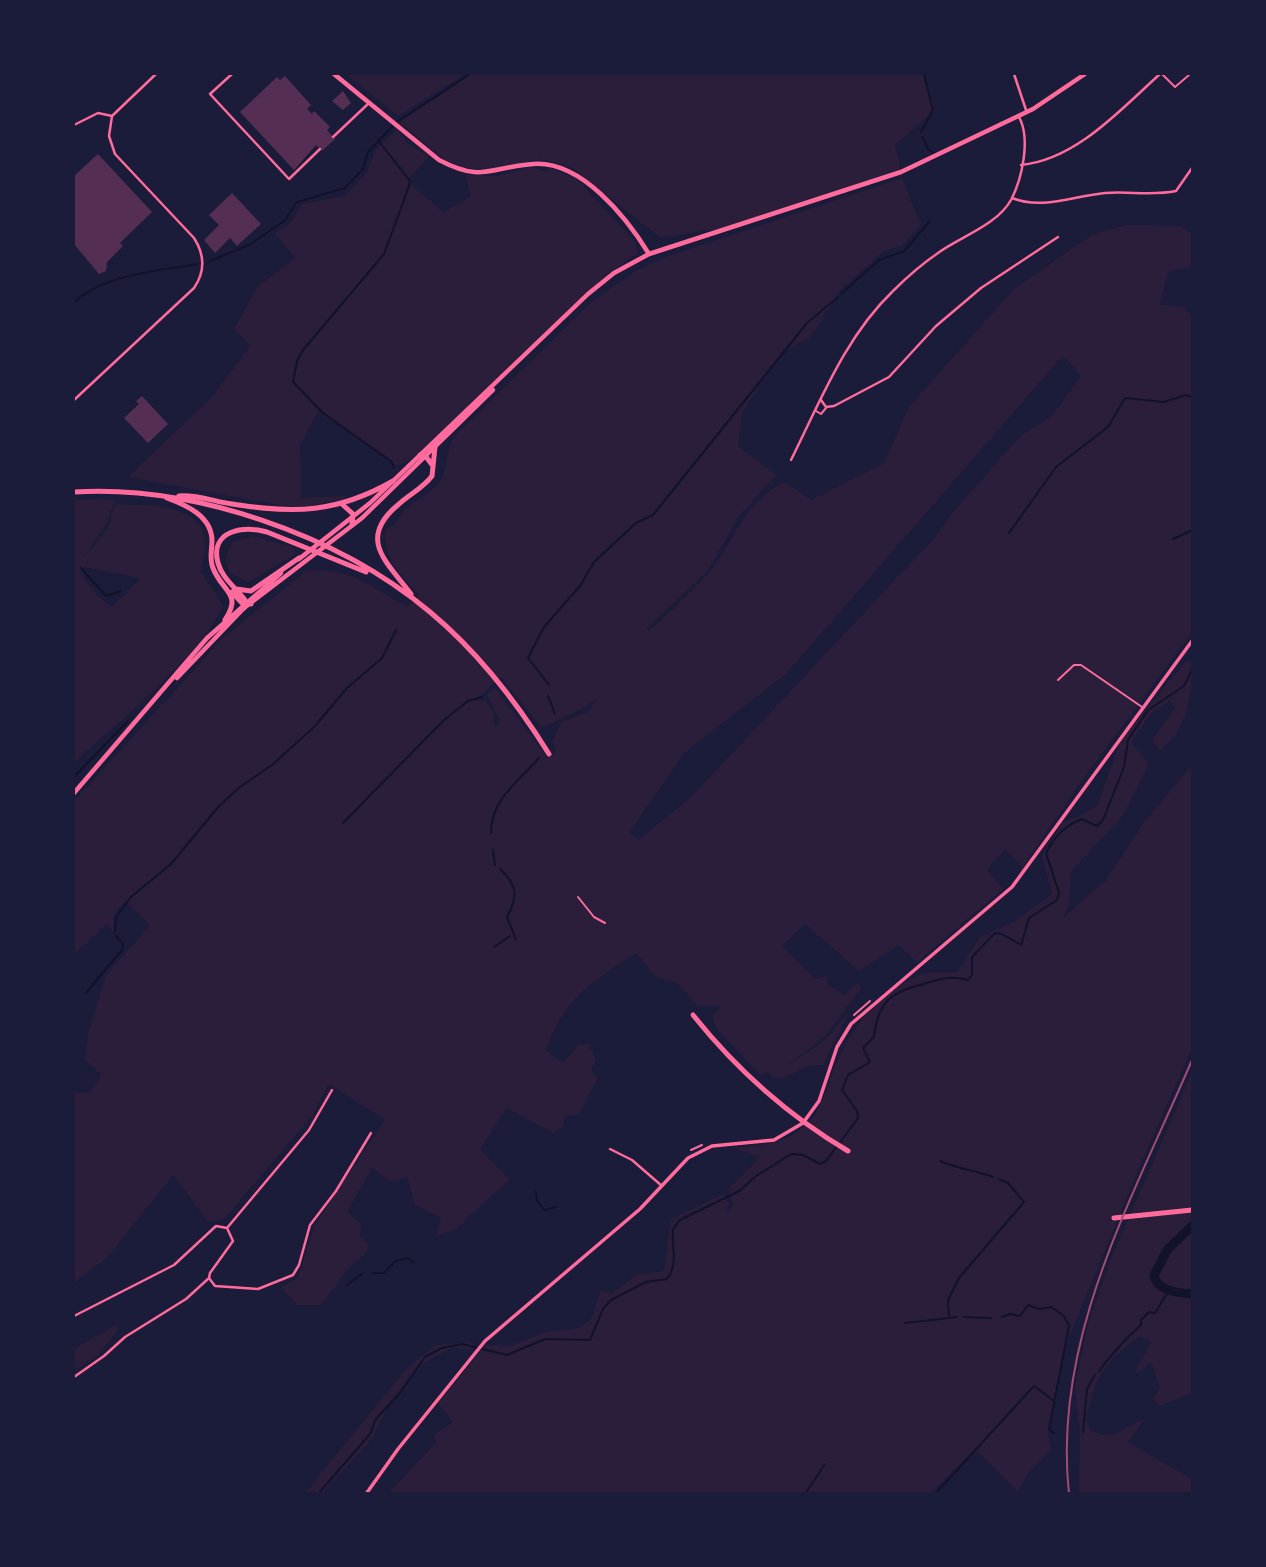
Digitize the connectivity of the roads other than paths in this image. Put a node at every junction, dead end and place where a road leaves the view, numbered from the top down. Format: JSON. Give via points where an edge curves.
{"nodes":[{"id":1,"x":156,"y":74,"type":"edge"},
{"id":2,"x":232,"y":74,"type":"edge"},
{"id":3,"x":334,"y":74,"type":"edge"},
{"id":4,"x":1014,"y":74,"type":"edge"},
{"id":5,"x":1085,"y":74,"type":"edge"},
{"id":6,"x":1161,"y":74,"type":"edge"},
{"id":7,"x":1189,"y":75,"type":"edge"},
{"id":8,"x":369,"y":103,"type":"junction"},
{"id":9,"x":1027,"y":112,"type":"junction"},
{"id":10,"x":113,"y":116,"type":"junction"},
{"id":11,"x":1018,"y":117,"type":"junction"},
{"id":12,"x":74,"y":125,"type":"edge"},
{"id":13,"x":333,"y":137,"type":"dead end"},
{"id":14,"x":320,"y":149,"type":"dead end"},
{"id":15,"x":1021,"y":165,"type":"junction"},
{"id":16,"x":1192,"y":168,"type":"edge"},
{"id":17,"x":1012,"y":198,"type":"junction"},
{"id":18,"x":1058,"y":237,"type":"dead end"},
{"id":19,"x":649,"y":254,"type":"junction"},
{"id":20,"x":500,"y":381,"type":"junction"},
{"id":21,"x":74,"y":400,"type":"edge"},
{"id":22,"x":821,"y":400,"type":"junction"},
{"id":23,"x":826,"y":407,"type":"junction"},
{"id":24,"x":815,"y":410,"type":"junction"},
{"id":25,"x":435,"y":447,"type":"junction"},
{"id":26,"x":423,"y":456,"type":"junction"},
{"id":27,"x":791,"y":460,"type":"dead end"},
{"id":28,"x":435,"y":469,"type":"junction"},
{"id":29,"x":393,"y":481,"type":"junction"},
{"id":30,"x":74,"y":492,"type":"edge"},
{"id":31,"x":154,"y":494,"type":"junction"},
{"id":32,"x":172,"y":497,"type":"junction"},
{"id":33,"x":342,"y":505,"type":"junction"},
{"id":34,"x":352,"y":521,"type":"junction"},
{"id":35,"x":299,"y":558,"type":"junction"},
{"id":36,"x":344,"y":560,"type":"junction"},
{"id":37,"x":226,"y":588,"type":"junction"},
{"id":38,"x":235,"y":588,"type":"junction"},
{"id":39,"x":415,"y":600,"type":"junction"},
{"id":40,"x":246,"y":605,"type":"junction"},
{"id":41,"x":225,"y":620,"type":"junction"},
{"id":42,"x":1192,"y":641,"type":"edge"},
{"id":43,"x":175,"y":678,"type":"junction"},
{"id":44,"x":1058,"y":680,"type":"dead end"},
{"id":45,"x":1143,"y":707,"type":"junction"},
{"id":46,"x":549,"y":754,"type":"dead end"},
{"id":47,"x":74,"y":793,"type":"edge"},
{"id":48,"x":693,"y":1015,"type":"dead end"},
{"id":49,"x":332,"y":1090,"type":"dead end"},
{"id":50,"x":371,"y":1133,"type":"dead end"},
{"id":51,"x":610,"y":1149,"type":"dead end"},
{"id":52,"x":845,"y":1149,"type":"dead end"},
{"id":53,"x":662,"y":1186,"type":"junction"},
{"id":54,"x":1192,"y":1210,"type":"edge"},
{"id":55,"x":1114,"y":1218,"type":"dead end"},
{"id":56,"x":227,"y":1228,"type":"junction"},
{"id":57,"x":209,"y":1278,"type":"junction"},
{"id":58,"x":74,"y":1316,"type":"edge"},
{"id":59,"x":74,"y":1377,"type":"edge"},
{"id":60,"x":366,"y":1493,"type":"edge"}],
"edges":[{"from":1,"to":10,"type":"street"},
{"from":2,"to":14,"type":"street","via":[[210,94],[289,178]]},
{"from":3,"to":8,"type":"main road"},
{"from":4,"to":9,"type":"street"},
{"from":5,"to":9,"type":"main road"},
{"from":6,"to":7,"type":"lane","via":[[1175,88]]},
{"from":6,"to":15,"type":"street","via":[[1077,144],[1038,163]]},
{"from":8,"to":13,"type":"street"},
{"from":8,"to":19,"type":"main road","via":[[439,160],[467,172],[488,173],[536,163],[568,171],[619,215]]},
{"from":9,"to":11,"type":"main road"},
{"from":10,"to":12,"type":"street","via":[[97,113]]},
{"from":10,"to":21,"type":"street","via":[[112,148],[194,238],[202,272],[194,288]]},
{"from":11,"to":15,"type":"street","via":[[1025,134]]},
{"from":11,"to":19,"type":"main road","via":[[884,178]]},
{"from":15,"to":17,"type":"street"},
{"from":16,"to":17,"type":"street","via":[[1176,191],[1163,194],[1108,193],[1037,203]]},
{"from":17,"to":22,"type":"street","via":[[998,215],[925,263],[880,304],[840,362]]},
{"from":18,"to":23,"type":"street","via":[[981,288],[936,326],[889,377]]},
{"from":19,"to":20,"type":"main road","via":[[596,287]]},
{"from":20,"to":25,"type":"main road"},
{"from":20,"to":26,"type":"main road"},
{"from":22,"to":23,"type":"street"},
{"from":22,"to":24,"type":"street"},
{"from":23,"to":24,"type":"lane","via":[[821,414]]},
{"from":24,"to":27,"type":"street"},
{"from":25,"to":26,"type":"main road"},
{"from":25,"to":28,"type":"highway"},
{"from":26,"to":28,"type":"highway"},
{"from":26,"to":29,"type":"main road"},
{"from":26,"to":34,"type":"main road"},
{"from":28,"to":39,"type":"highway","via":[[426,484],[383,520],[377,536],[385,562]]},
{"from":29,"to":33,"type":"highway"},
{"from":29,"to":34,"type":"main road"},
{"from":30,"to":31,"type":"highway"},
{"from":31,"to":32,"type":"highway"},
{"from":31,"to":37,"type":"highway","via":[[187,506],[205,522],[211,536],[211,563]]},
{"from":32,"to":33,"type":"highway","via":[[279,510]]},
{"from":32,"to":36,"type":"highway","via":[[236,513],[303,538]]},
{"from":33,"to":34,"type":"highway","via":[[351,511]]},
{"from":34,"to":35,"type":"main road"},
{"from":34,"to":40,"type":"main road"},
{"from":35,"to":38,"type":"highway","via":[[251,591]]},
{"from":35,"to":40,"type":"main road"},
{"from":36,"to":38,"type":"highway","via":[[254,528],[231,531],[220,542],[217,557]]},
{"from":36,"to":39,"type":"highway"},
{"from":37,"to":40,"type":"highway"},
{"from":37,"to":41,"type":"highway","via":[[233,604]]},
{"from":38,"to":40,"type":"highway"},
{"from":39,"to":46,"type":"highway","via":[[487,668]]},
{"from":40,"to":41,"type":"main road"},
{"from":40,"to":43,"type":"main road"},
{"from":41,"to":43,"type":"main road"},
{"from":42,"to":45,"type":"street"},
{"from":43,"to":47,"type":"main road"},
{"from":44,"to":45,"type":"lane","via":[[1074,665],[1081,665]]},
{"from":45,"to":53,"type":"street","via":[[1012,887],[851,1024],[837,1047],[820,1101],[808,1118],[774,1140],[704,1149],[676,1168]]},
{"from":48,"to":52,"type":"highway","via":[[763,1091]]},
{"from":49,"to":56,"type":"street","via":[[309,1130]]},
{"from":50,"to":57,"type":"street","via":[[310,1225],[293,1275],[258,1289],[221,1287]]},
{"from":51,"to":53,"type":"street","via":[[632,1160]]},
{"from":53,"to":60,"type":"street","via":[[484,1343]]},
{"from":54,"to":55,"type":"highway"},
{"from":56,"to":57,"type":"street","via":[[232,1243]]},
{"from":56,"to":58,"type":"street","via":[[213,1227],[174,1265]]},
{"from":57,"to":59,"type":"street"}]}
